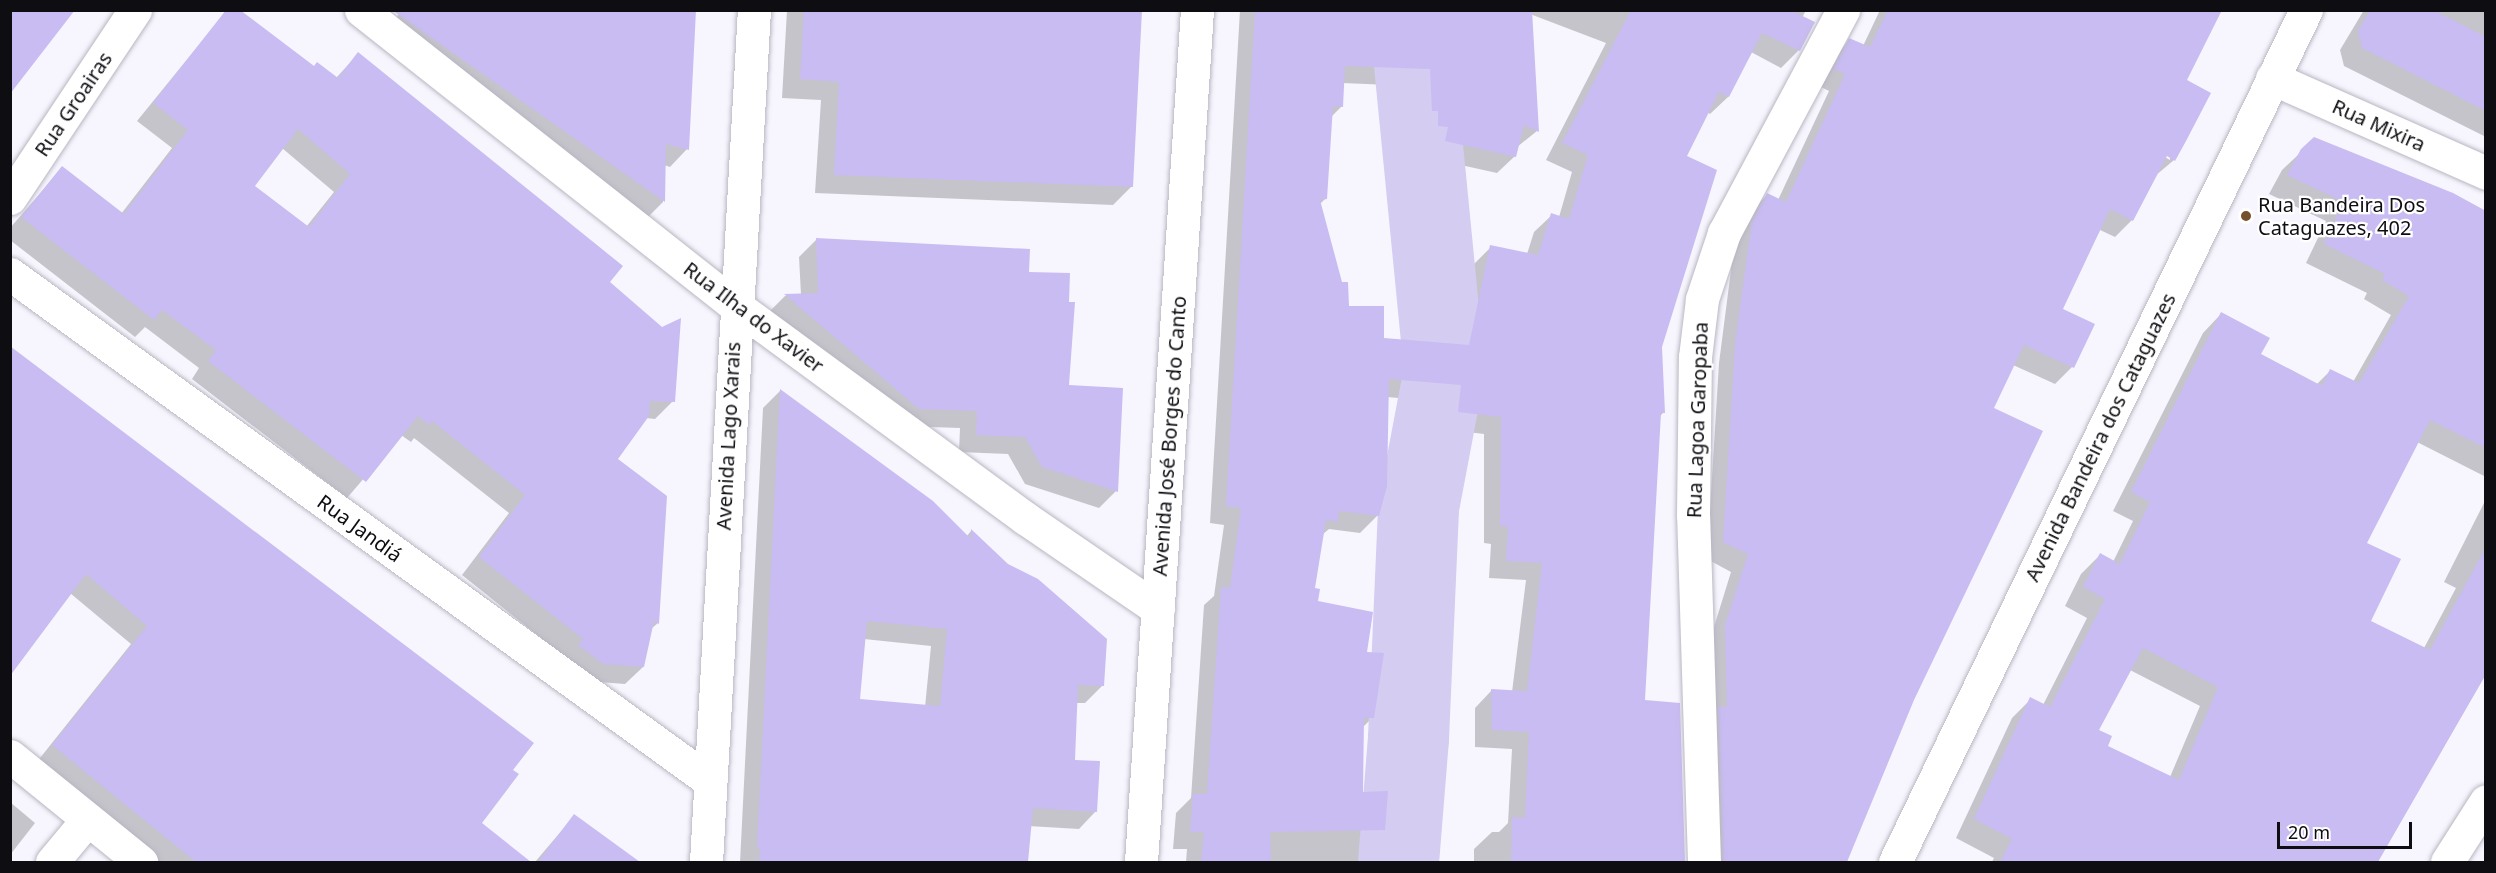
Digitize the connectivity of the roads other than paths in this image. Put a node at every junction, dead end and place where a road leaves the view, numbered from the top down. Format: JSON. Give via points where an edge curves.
{"nodes":[{"id":1,"x":135,"y":10,"type":"edge"},
{"id":2,"x":361,"y":10,"type":"edge"},
{"id":3,"x":754,"y":10,"type":"edge"},
{"id":4,"x":1197,"y":10,"type":"edge"},
{"id":5,"x":1843,"y":10,"type":"edge"},
{"id":6,"x":2306,"y":10,"type":"edge"},
{"id":7,"x":2272,"y":78,"type":"junction"},
{"id":8,"x":2486,"y":173,"type":"edge"},
{"id":9,"x":10,"y":198,"type":"edge"},
{"id":10,"x":10,"y":274,"type":"edge"},
{"id":11,"x":735,"y":305,"type":"junction"},
{"id":12,"x":1158,"y":609,"type":"junction"},
{"id":13,"x":10,"y":756,"type":"edge"},
{"id":14,"x":710,"y":782,"type":"junction"},
{"id":15,"x":2486,"y":801,"type":"edge"},
{"id":16,"x":87,"y":820,"type":"junction"},
{"id":17,"x":52,"y":862,"type":"edge"},
{"id":18,"x":141,"y":862,"type":"edge"},
{"id":19,"x":706,"y":862,"type":"edge"},
{"id":20,"x":1141,"y":862,"type":"edge"},
{"id":21,"x":1704,"y":862,"type":"edge"},
{"id":22,"x":1895,"y":862,"type":"edge"},
{"id":23,"x":2447,"y":862,"type":"edge"}],
"edges":[{"from":1,"to":9,"type":"street","name":"Rua Groairas"},
{"from":2,"to":11,"type":"street","name":"Rua Ilha do Xavier"},
{"from":3,"to":11,"type":"street","name":"Avenida Lago Xarais"},
{"from":4,"to":12,"type":"street","name":"Avenida José Borges do Canto"},
{"from":5,"to":21,"type":"street","name":"Rua Lagoa Garopaba","via":[[1724,233],[1702,299],[1695,357],[1693,515]]},
{"from":6,"to":7,"type":"street","name":"Avenida Bandeira dos Cataguazes"},
{"from":7,"to":8,"type":"street","name":"Rua Mixira"},
{"from":7,"to":22,"type":"street","name":"Avenida Bandeira dos Cataguazes"},
{"from":10,"to":14,"type":"street","name":"Rua Jandiá"},
{"from":11,"to":12,"type":"street","name":"Rua Ilha do Xavier","via":[[1024,518]]},
{"from":11,"to":14,"type":"street","name":"Avenida Lago Xarais"},
{"from":12,"to":20,"type":"street","name":"Avenida José Borges do Canto"},
{"from":13,"to":16,"type":"street"},
{"from":14,"to":19,"type":"street","name":"Avenida Lago Xarais"},
{"from":15,"to":23,"type":"street"},
{"from":16,"to":17,"type":"street"},
{"from":16,"to":18,"type":"street"}]}
